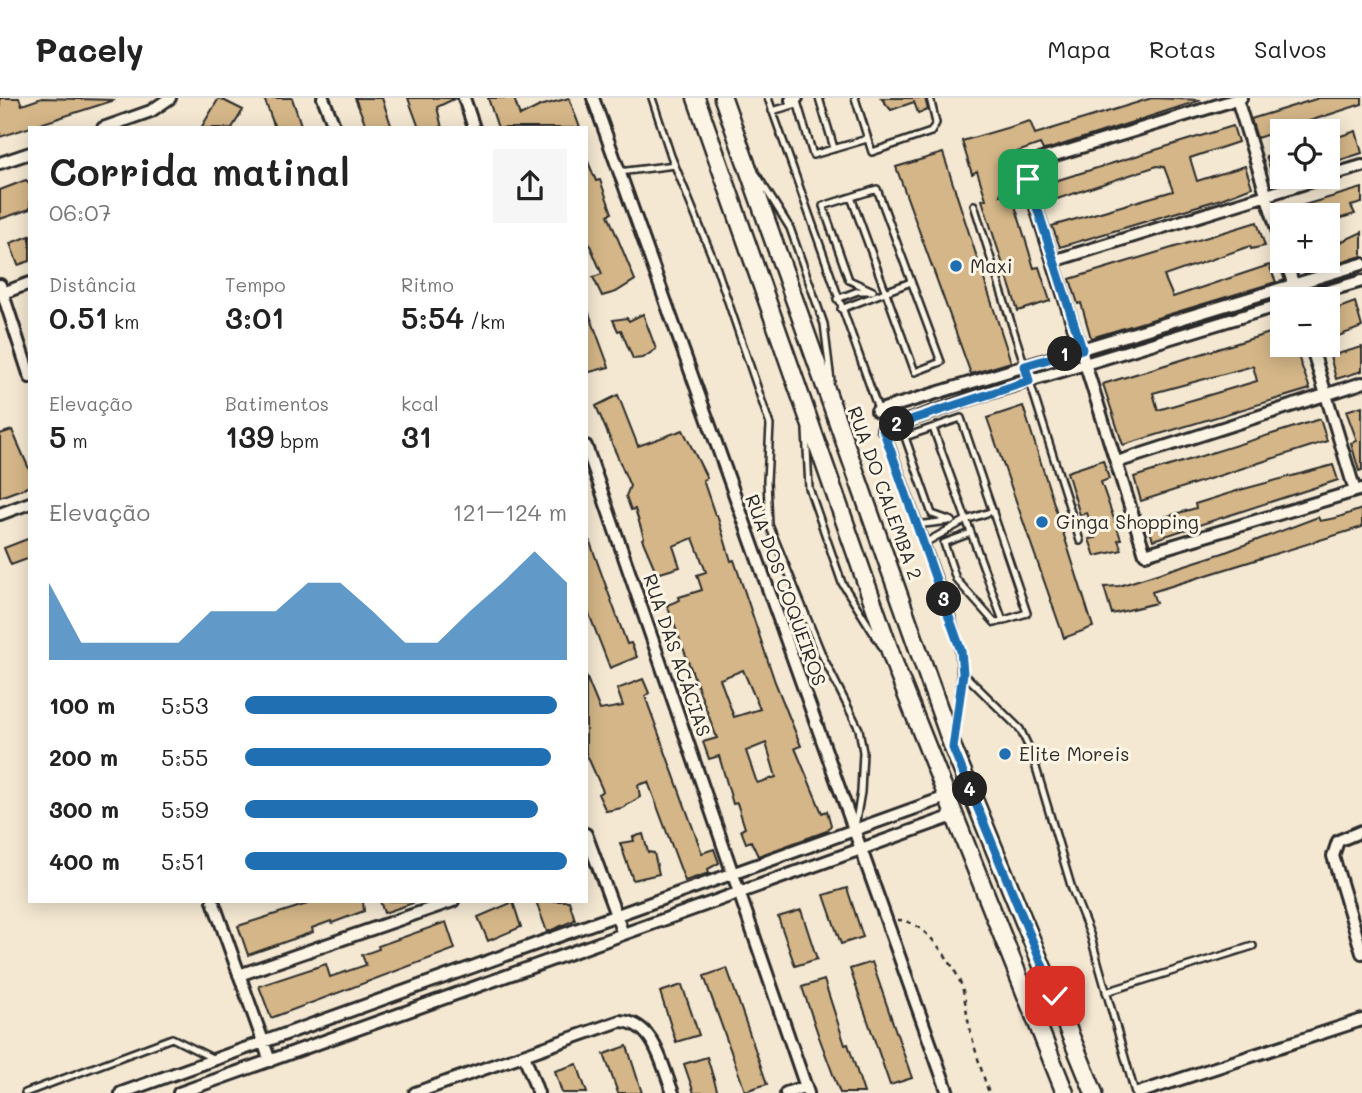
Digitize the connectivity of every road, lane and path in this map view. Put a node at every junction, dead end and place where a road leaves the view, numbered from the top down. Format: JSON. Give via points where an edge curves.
{"nodes":[{"id":1,"x":170,"y":98,"type":"edge"},
{"id":2,"x":323,"y":98,"type":"edge"},
{"id":3,"x":464,"y":98,"type":"edge"},
{"id":4,"x":593,"y":98,"type":"edge"},
{"id":5,"x":652,"y":98,"type":"edge"},
{"id":6,"x":696,"y":98,"type":"edge"},
{"id":7,"x":723,"y":98,"type":"edge"},
{"id":8,"x":768,"y":98,"type":"edge"},
{"id":9,"x":818,"y":98,"type":"edge"},
{"id":10,"x":855,"y":98,"type":"edge"},
{"id":11,"x":930,"y":98,"type":"edge"},
{"id":12,"x":1239,"y":99,"type":"edge"},
{"id":13,"x":795,"y":100,"type":"edge"},
{"id":14,"x":772,"y":111,"type":"junction"},
{"id":15,"x":109,"y":126,"type":"edge"},
{"id":16,"x":334,"y":126,"type":"edge"},
{"id":17,"x":473,"y":126,"type":"edge"},
{"id":18,"x":867,"y":139,"type":"junction"},
{"id":19,"x":834,"y":148,"type":"junction"},
{"id":20,"x":28,"y":154,"type":"edge"},
{"id":21,"x":0,"y":163,"type":"edge"},
{"id":22,"x":675,"y":165,"type":"junction"},
{"id":23,"x":1362,"y":166,"type":"edge"},
{"id":24,"x":619,"y":172,"type":"junction"},
{"id":25,"x":1340,"y":172,"type":"edge"},
{"id":26,"x":1283,"y":189,"type":"edge"},
{"id":27,"x":1266,"y":194,"type":"junction"},
{"id":28,"x":851,"y":197,"type":"junction"},
{"id":29,"x":974,"y":205,"type":"dead end"},
{"id":30,"x":1270,"y":207,"type":"edge"},
{"id":31,"x":1053,"y":261,"type":"junction"},
{"id":32,"x":1362,"y":264,"type":"edge"},
{"id":33,"x":1290,"y":273,"type":"edge"},
{"id":34,"x":1362,"y":281,"type":"edge"},
{"id":35,"x":911,"y":282,"type":"junction"},
{"id":36,"x":28,"y":283,"type":"edge"},
{"id":37,"x":1294,"y":285,"type":"junction"},
{"id":38,"x":1340,"y":287,"type":"edge"},
{"id":39,"x":2,"y":289,"type":"edge"},
{"id":40,"x":886,"y":290,"type":"junction"},
{"id":41,"x":873,"y":291,"type":"junction"},
{"id":42,"x":837,"y":299,"type":"junction"},
{"id":43,"x":1270,"y":308,"type":"edge"},
{"id":44,"x":841,"y":309,"type":"junction"},
{"id":45,"x":1082,"y":349,"type":"junction"},
{"id":46,"x":1315,"y":357,"type":"edge"},
{"id":47,"x":1087,"y":365,"type":"junction"},
{"id":48,"x":1025,"y":366,"type":"junction"},
{"id":49,"x":28,"y":371,"type":"edge"},
{"id":50,"x":1029,"y":381,"type":"junction"},
{"id":51,"x":1362,"y":383,"type":"edge"},
{"id":52,"x":1326,"y":394,"type":"junction"},
{"id":53,"x":804,"y":409,"type":"junction"},
{"id":54,"x":877,"y":411,"type":"junction"},
{"id":55,"x":933,"y":428,"type":"junction"},
{"id":56,"x":883,"y":429,"type":"junction"},
{"id":57,"x":588,"y":452,"type":"edge"},
{"id":58,"x":1116,"y":462,"type":"junction"},
{"id":59,"x":1359,"y":490,"type":"edge"},
{"id":60,"x":28,"y":504,"type":"edge"},
{"id":61,"x":993,"y":511,"type":"junction"},
{"id":62,"x":0,"y":514,"type":"edge"},
{"id":63,"x":966,"y":520,"type":"junction"},
{"id":64,"x":952,"y":521,"type":"junction"},
{"id":65,"x":916,"y":525,"type":"junction"},
{"id":66,"x":971,"y":533,"type":"junction"},
{"id":67,"x":1080,"y":541,"type":"dead end"},
{"id":68,"x":923,"y":544,"type":"junction"},
{"id":69,"x":1003,"y":621,"type":"junction"},
{"id":70,"x":898,"y":671,"type":"junction"},
{"id":71,"x":963,"y":673,"type":"junction"},
{"id":72,"x":953,"y":748,"type":"junction"},
{"id":73,"x":949,"y":796,"type":"junction"},
{"id":74,"x":956,"y":815,"type":"junction"},
{"id":75,"x":854,"y":830,"type":"junction"},
{"id":76,"x":1362,"y":831,"type":"edge"},
{"id":77,"x":588,"y":840,"type":"edge"},
{"id":78,"x":861,"y":850,"type":"junction"},
{"id":79,"x":735,"y":875,"type":"junction"},
{"id":80,"x":741,"y":893,"type":"junction"},
{"id":81,"x":215,"y":903,"type":"edge"},
{"id":82,"x":447,"y":903,"type":"edge"},
{"id":83,"x":616,"y":917,"type":"junction"},
{"id":84,"x":887,"y":921,"type":"junction"},
{"id":85,"x":623,"y":934,"type":"junction"},
{"id":86,"x":1253,"y":946,"type":"dead end"},
{"id":87,"x":1362,"y":953,"type":"edge"},
{"id":88,"x":239,"y":975,"type":"junction"},
{"id":89,"x":1106,"y":992,"type":"junction"},
{"id":90,"x":1362,"y":1020,"type":"edge"},
{"id":91,"x":262,"y":1041,"type":"junction"},
{"id":92,"x":524,"y":1055,"type":"junction"},
{"id":93,"x":214,"y":1059,"type":"junction"},
{"id":94,"x":271,"y":1061,"type":"junction"},
{"id":95,"x":807,"y":1090,"type":"edge"},
{"id":96,"x":25,"y":1093,"type":"edge"},
{"id":97,"x":121,"y":1093,"type":"edge"},
{"id":98,"x":178,"y":1093,"type":"edge"},
{"id":99,"x":415,"y":1093,"type":"edge"},
{"id":100,"x":538,"y":1093,"type":"edge"},
{"id":101,"x":673,"y":1093,"type":"edge"},
{"id":102,"x":786,"y":1093,"type":"edge"},
{"id":103,"x":948,"y":1093,"type":"edge"},
{"id":104,"x":989,"y":1093,"type":"edge"},
{"id":105,"x":1065,"y":1093,"type":"edge"},
{"id":106,"x":1094,"y":1093,"type":"edge"},
{"id":107,"x":1136,"y":1093,"type":"edge"}],
"edges":[{"from":1,"to":15,"type":"street","via":[[151,111]]},
{"from":2,"to":16,"type":"street"},
{"from":3,"to":17,"type":"street"},
{"from":4,"to":24,"type":"street","name":"RUA DOS COQUEIROS"},
{"from":5,"to":22,"type":"lane"},
{"from":6,"to":53,"type":"main road"},
{"from":7,"to":72,"type":"main road","name":"RUA DO CALEMBA 2"},
{"from":8,"to":14,"type":"lane"},
{"from":9,"to":19,"type":"lane"},
{"from":10,"to":18,"type":"lane"},
{"from":11,"to":18,"type":"lane","via":[[936,124],[931,132],[872,152]]},
{"from":12,"to":27,"type":"street"},
{"from":12,"to":31,"type":"street","via":[[1037,163],[1028,183]]},
{"from":13,"to":14,"type":"lane"},
{"from":13,"to":19,"type":"lane","via":[[813,155]]},
{"from":14,"to":42,"type":"lane"},
{"from":18,"to":19,"type":"lane"},
{"from":20,"to":21,"type":"street"},
{"from":22,"to":24,"type":"lane"},
{"from":22,"to":75,"type":"lane","via":[[716,265],[770,425],[769,525],[823,657],[859,729],[863,752]]},
{"from":23,"to":25,"type":"street"},
{"from":24,"to":75,"type":"street","name":"RUA DOS COQUEIROS"},
{"from":26,"to":27,"type":"street"},
{"from":27,"to":30,"type":"street"},
{"from":27,"to":31,"type":"street"},
{"from":28,"to":35,"type":"lane","via":[[877,188]]},
{"from":28,"to":40,"type":"lane"},
{"from":28,"to":41,"type":"lane","via":[[823,206],[849,280]]},
{"from":29,"to":48,"type":"lane"},
{"from":31,"to":45,"type":"street"},
{"from":32,"to":37,"type":"street"},
{"from":33,"to":37,"type":"street"},
{"from":34,"to":38,"type":"street"},
{"from":35,"to":40,"type":"lane"},
{"from":35,"to":40,"type":"lane","via":[[941,362],[915,372]]},
{"from":36,"to":39,"type":"street"},
{"from":37,"to":45,"type":"street"},
{"from":39,"to":49,"type":"street"},
{"from":40,"to":41,"type":"lane"},
{"from":40,"to":44,"type":"lane"},
{"from":41,"to":42,"type":"lane"},
{"from":42,"to":44,"type":"lane"},
{"from":43,"to":47,"type":"street"},
{"from":44,"to":54,"type":"lane"},
{"from":45,"to":47,"type":"street"},
{"from":45,"to":48,"type":"street"},
{"from":46,"to":52,"type":"street"},
{"from":47,"to":50,"type":"street"},
{"from":47,"to":58,"type":"street"},
{"from":48,"to":50,"type":"lane"},
{"from":48,"to":54,"type":"street"},
{"from":50,"to":56,"type":"street"},
{"from":50,"to":67,"type":"lane"},
{"from":51,"to":52,"type":"street"},
{"from":52,"to":58,"type":"street"},
{"from":52,"to":59,"type":"street"},
{"from":53,"to":70,"type":"main road"},
{"from":53,"to":70,"type":"lane","via":[[809,488],[838,571]]},
{"from":54,"to":56,"type":"lane"},
{"from":55,"to":61,"type":"lane","via":[[961,418]]},
{"from":55,"to":63,"type":"lane"},
{"from":55,"to":64,"type":"lane","via":[[905,437],[932,514]]},
{"from":56,"to":65,"type":"lane"},
{"from":57,"to":79,"type":"street","name":"RUA DAS ACÁCIAS"},
{"from":58,"to":59,"type":"street","via":[[1145,554]]},
{"from":60,"to":62,"type":"street"},
{"from":61,"to":63,"type":"lane"},
{"from":61,"to":69,"type":"lane","via":[[1027,612]]},
{"from":63,"to":64,"type":"lane"},
{"from":63,"to":66,"type":"lane"},
{"from":63,"to":68,"type":"lane"},
{"from":64,"to":65,"type":"lane"},
{"from":65,"to":68,"type":"lane"},
{"from":66,"to":69,"type":"lane"},
{"from":66,"to":69,"type":"lane","via":[[944,543],[956,579],[995,623]]},
{"from":68,"to":71,"type":"lane","via":[[952,618]]},
{"from":70,"to":73,"type":"main road"},
{"from":71,"to":72,"type":"lane"},
{"from":71,"to":89,"type":"lane","via":[[1020,729],[1032,754]]},
{"from":72,"to":106,"type":"main road","name":"RUA DO CALEMBA 2"},
{"from":73,"to":74,"type":"main road"},
{"from":73,"to":75,"type":"street"},
{"from":74,"to":78,"type":"street"},
{"from":74,"to":105,"type":"main road"},
{"from":75,"to":78,"type":"street","name":"RUA DOS COQUEIROS"},
{"from":75,"to":79,"type":"street"},
{"from":76,"to":87,"type":"street","via":[[1338,841],[1333,856]]},
{"from":77,"to":83,"type":"street"},
{"from":78,"to":80,"type":"street"},
{"from":78,"to":84,"type":"street","name":"RUA DOS COQUEIROS"},
{"from":79,"to":80,"type":"street","name":"RUA DAS ACÁCIAS"},
{"from":79,"to":83,"type":"street"},
{"from":80,"to":85,"type":"street"},
{"from":80,"to":95,"type":"street","name":"RUA DAS ACÁCIAS"},
{"from":81,"to":88,"type":"street"},
{"from":82,"to":88,"type":"street"},
{"from":83,"to":85,"type":"street"},
{"from":83,"to":91,"type":"street"},
{"from":84,"to":103,"type":"street","name":"RUA DOS COQUEIROS"},
{"from":84,"to":104,"type":"path","via":[[904,919],[945,954],[962,987]]},
{"from":85,"to":94,"type":"street"},
{"from":86,"to":89,"type":"lane"},
{"from":88,"to":91,"type":"street"},
{"from":89,"to":107,"type":"lane"},
{"from":90,"to":107,"type":"street"},
{"from":91,"to":93,"type":"street"},
{"from":91,"to":94,"type":"street"},
{"from":92,"to":99,"type":"street"},
{"from":92,"to":100,"type":"street"},
{"from":92,"to":101,"type":"street","via":[[611,1022],[628,1021],[648,1033]]},
{"from":93,"to":96,"type":"lane","via":[[172,1038]]},
{"from":93,"to":97,"type":"street"},
{"from":94,"to":98,"type":"street"},
{"from":95,"to":102,"type":"street"}]}
